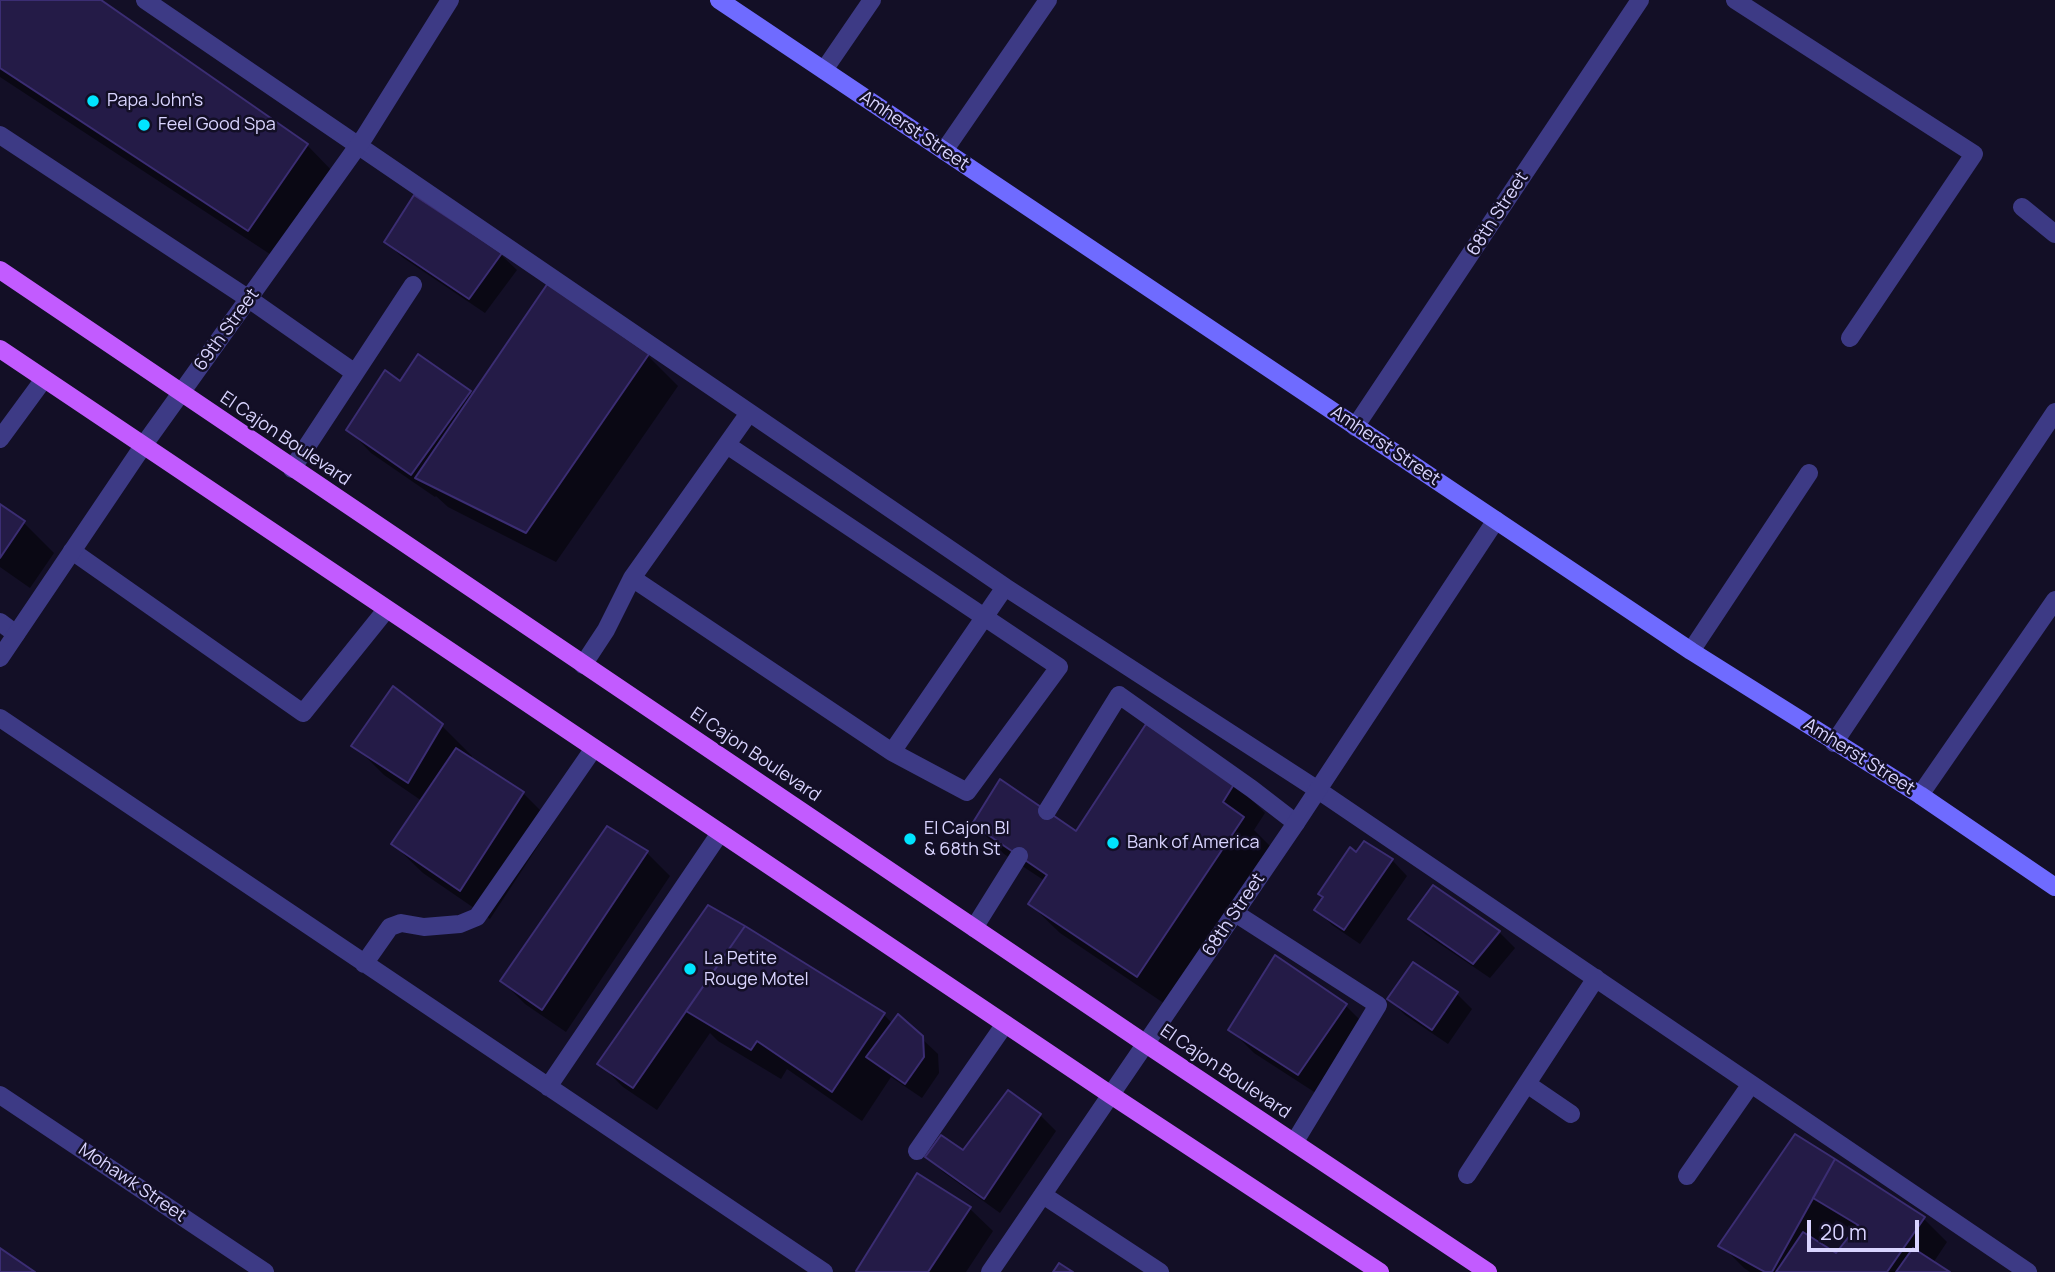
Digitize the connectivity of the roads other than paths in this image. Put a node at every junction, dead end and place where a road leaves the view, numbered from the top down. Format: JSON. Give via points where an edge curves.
{"nodes":[{"id":1,"x":145,"y":0,"type":"edge"},
{"id":2,"x":450,"y":0,"type":"edge"},
{"id":3,"x":872,"y":0,"type":"edge"},
{"id":4,"x":1048,"y":0,"type":"edge"},
{"id":5,"x":1640,"y":0,"type":"edge"},
{"id":6,"x":1735,"y":0,"type":"edge"},
{"id":7,"x":727,"y":2,"type":"edge"},
{"id":8,"x":824,"y":70,"type":"junction"},
{"id":9,"x":0,"y":135,"type":"edge"},
{"id":10,"x":358,"y":145,"type":"junction"},
{"id":11,"x":944,"y":151,"type":"junction"},
{"id":12,"x":2022,"y":207,"type":"dead end"},
{"id":13,"x":2055,"y":234,"type":"edge"},
{"id":14,"x":0,"y":270,"type":"edge"},
{"id":15,"x":413,"y":285,"type":"dead end"},
{"id":16,"x":248,"y":299,"type":"junction"},
{"id":17,"x":1850,"y":338,"type":"dead end"},
{"id":18,"x":0,"y":349,"type":"edge"},
{"id":19,"x":355,"y":373,"type":"junction"},
{"id":20,"x":44,"y":379,"type":"junction"},
{"id":21,"x":180,"y":394,"type":"junction"},
{"id":22,"x":2055,"y":412,"type":"edge"},
{"id":23,"x":749,"y":413,"type":"junction"},
{"id":24,"x":1355,"y":427,"type":"junction"},
{"id":25,"x":0,"y":439,"type":"edge"},
{"id":26,"x":727,"y":444,"type":"junction"},
{"id":27,"x":143,"y":446,"type":"junction"},
{"id":28,"x":292,"y":469,"type":"junction"},
{"id":29,"x":1810,"y":473,"type":"dead end"},
{"id":30,"x":1496,"y":520,"type":"junction"},
{"id":31,"x":72,"y":551,"type":"junction"},
{"id":32,"x":632,"y":578,"type":"junction"},
{"id":33,"x":1004,"y":587,"type":"junction"},
{"id":34,"x":2055,"y":600,"type":"edge"},
{"id":35,"x":386,"y":610,"type":"junction"},
{"id":36,"x":984,"y":616,"type":"junction"},
{"id":37,"x":0,"y":622,"type":"edge"},
{"id":38,"x":16,"y":634,"type":"junction"},
{"id":39,"x":1691,"y":651,"type":"junction"},
{"id":40,"x":0,"y":658,"type":"edge"},
{"id":41,"x":583,"y":665,"type":"junction"},
{"id":42,"x":0,"y":718,"type":"edge"},
{"id":43,"x":1834,"y":743,"type":"junction"},
{"id":44,"x":594,"y":748,"type":"junction"},
{"id":45,"x":892,"y":752,"type":"junction"},
{"id":46,"x":1318,"y":790,"type":"junction"},
{"id":47,"x":1920,"y":795,"type":"junction"},
{"id":48,"x":1046,"y":811,"type":"dead end"},
{"id":49,"x":1296,"y":824,"type":"junction"},
{"id":50,"x":720,"y":833,"type":"junction"},
{"id":51,"x":1018,"y":856,"type":"dead end"},
{"id":52,"x":2055,"y":887,"type":"edge"},
{"id":53,"x":1235,"y":913,"type":"junction"},
{"id":54,"x":974,"y":928,"type":"junction"},
{"id":55,"x":364,"y":964,"type":"junction"},
{"id":56,"x":1596,"y":978,"type":"junction"},
{"id":57,"x":1005,"y":1024,"type":"junction"},
{"id":58,"x":1146,"y":1044,"type":"junction"},
{"id":59,"x":1527,"y":1084,"type":"junction"},
{"id":60,"x":1751,"y":1084,"type":"junction"},
{"id":61,"x":548,"y":1087,"type":"junction"},
{"id":62,"x":0,"y":1095,"type":"edge"},
{"id":63,"x":1111,"y":1095,"type":"junction"},
{"id":64,"x":1571,"y":1114,"type":"dead end"},
{"id":65,"x":1294,"y":1143,"type":"junction"},
{"id":66,"x":918,"y":1151,"type":"dead end"},
{"id":67,"x":1467,"y":1175,"type":"dead end"},
{"id":68,"x":1687,"y":1175,"type":"dead end"},
{"id":69,"x":1043,"y":1195,"type":"junction"},
{"id":70,"x":265,"y":1272,"type":"edge"},
{"id":71,"x":824,"y":1272,"type":"edge"},
{"id":72,"x":990,"y":1272,"type":"edge"},
{"id":73,"x":1160,"y":1272,"type":"edge"},
{"id":74,"x":1380,"y":1272,"type":"edge"},
{"id":75,"x":1488,"y":1272,"type":"edge"},
{"id":76,"x":2028,"y":1272,"type":"edge"}],
"edges":[{"from":1,"to":10,"type":"street"},
{"from":2,"to":10,"type":"street","name":"69th Street"},
{"from":3,"to":8,"type":"street"},
{"from":4,"to":11,"type":"street"},
{"from":5,"to":24,"type":"street","name":"68th Street"},
{"from":6,"to":17,"type":"street","via":[[1973,154]]},
{"from":7,"to":8,"type":"street","name":"Amherst Street"},
{"from":8,"to":11,"type":"street","name":"Amherst Street"},
{"from":9,"to":16,"type":"street"},
{"from":10,"to":16,"type":"street","name":"69th Street"},
{"from":10,"to":23,"type":"street"},
{"from":11,"to":24,"type":"street","name":"Amherst Street"},
{"from":12,"to":13,"type":"street"},
{"from":14,"to":21,"type":"main road","name":"El Cajon Boulevard"},
{"from":15,"to":19,"type":"street"},
{"from":16,"to":19,"type":"street"},
{"from":16,"to":21,"type":"street","name":"69th Street"},
{"from":18,"to":20,"type":"main road"},
{"from":19,"to":28,"type":"street"},
{"from":20,"to":25,"type":"street"},
{"from":20,"to":27,"type":"main road"},
{"from":21,"to":27,"type":"street","name":"69th Street"},
{"from":21,"to":28,"type":"main road","name":"El Cajon Boulevard"},
{"from":22,"to":43,"type":"street"},
{"from":23,"to":26,"type":"street"},
{"from":23,"to":33,"type":"street"},
{"from":24,"to":30,"type":"street","name":"Amherst Street"},
{"from":26,"to":32,"type":"street"},
{"from":26,"to":36,"type":"street"},
{"from":27,"to":31,"type":"street","name":"69th Street"},
{"from":27,"to":35,"type":"main road"},
{"from":28,"to":41,"type":"main road","name":"El Cajon Boulevard"},
{"from":29,"to":39,"type":"street"},
{"from":30,"to":39,"type":"street","name":"Amherst Street"},
{"from":30,"to":46,"type":"street","name":"68th Street"},
{"from":31,"to":35,"type":"street","via":[[303,713]]},
{"from":31,"to":38,"type":"street","name":"69th Street"},
{"from":32,"to":41,"type":"street"},
{"from":32,"to":45,"type":"street"},
{"from":33,"to":36,"type":"street"},
{"from":33,"to":46,"type":"street"},
{"from":34,"to":47,"type":"street"},
{"from":35,"to":44,"type":"main road"},
{"from":36,"to":45,"type":"street"},
{"from":36,"to":45,"type":"street","via":[[1059,667],[967,792]]},
{"from":37,"to":38,"type":"street"},
{"from":38,"to":40,"type":"street","name":"69th Street"},
{"from":39,"to":43,"type":"street","name":"Amherst Street"},
{"from":41,"to":54,"type":"main road","name":"El Cajon Boulevard"},
{"from":42,"to":55,"type":"street"},
{"from":43,"to":47,"type":"street","name":"Amherst Street"},
{"from":44,"to":50,"type":"main road"},
{"from":44,"to":55,"type":"street","via":[[477,917],[460,924],[424,927],[401,923],[390,927]]},
{"from":46,"to":49,"type":"street","name":"68th Street"},
{"from":46,"to":56,"type":"street"},
{"from":47,"to":52,"type":"street","name":"Amherst Street"},
{"from":48,"to":49,"type":"street","via":[[1119,695]]},
{"from":49,"to":53,"type":"street","name":"68th Street"},
{"from":50,"to":57,"type":"main road"},
{"from":50,"to":61,"type":"street"},
{"from":51,"to":54,"type":"street"},
{"from":53,"to":58,"type":"street","name":"68th Street"},
{"from":53,"to":65,"type":"street","via":[[1378,1005]]},
{"from":54,"to":58,"type":"main road","name":"El Cajon Boulevard"},
{"from":55,"to":61,"type":"street"},
{"from":56,"to":59,"type":"street"},
{"from":56,"to":60,"type":"street"},
{"from":57,"to":63,"type":"main road"},
{"from":57,"to":66,"type":"street"},
{"from":58,"to":63,"type":"street","name":"68th Street"},
{"from":58,"to":65,"type":"main road","name":"El Cajon Boulevard"},
{"from":59,"to":64,"type":"street"},
{"from":59,"to":67,"type":"street"},
{"from":60,"to":68,"type":"street"},
{"from":60,"to":76,"type":"street"},
{"from":61,"to":71,"type":"street"},
{"from":62,"to":70,"type":"street","name":"Mohawk Street"},
{"from":63,"to":69,"type":"street","name":"68th Street"},
{"from":63,"to":74,"type":"main road"},
{"from":65,"to":75,"type":"main road","name":"El Cajon Boulevard"},
{"from":69,"to":72,"type":"street","name":"68th Street"},
{"from":69,"to":73,"type":"street"}]}
